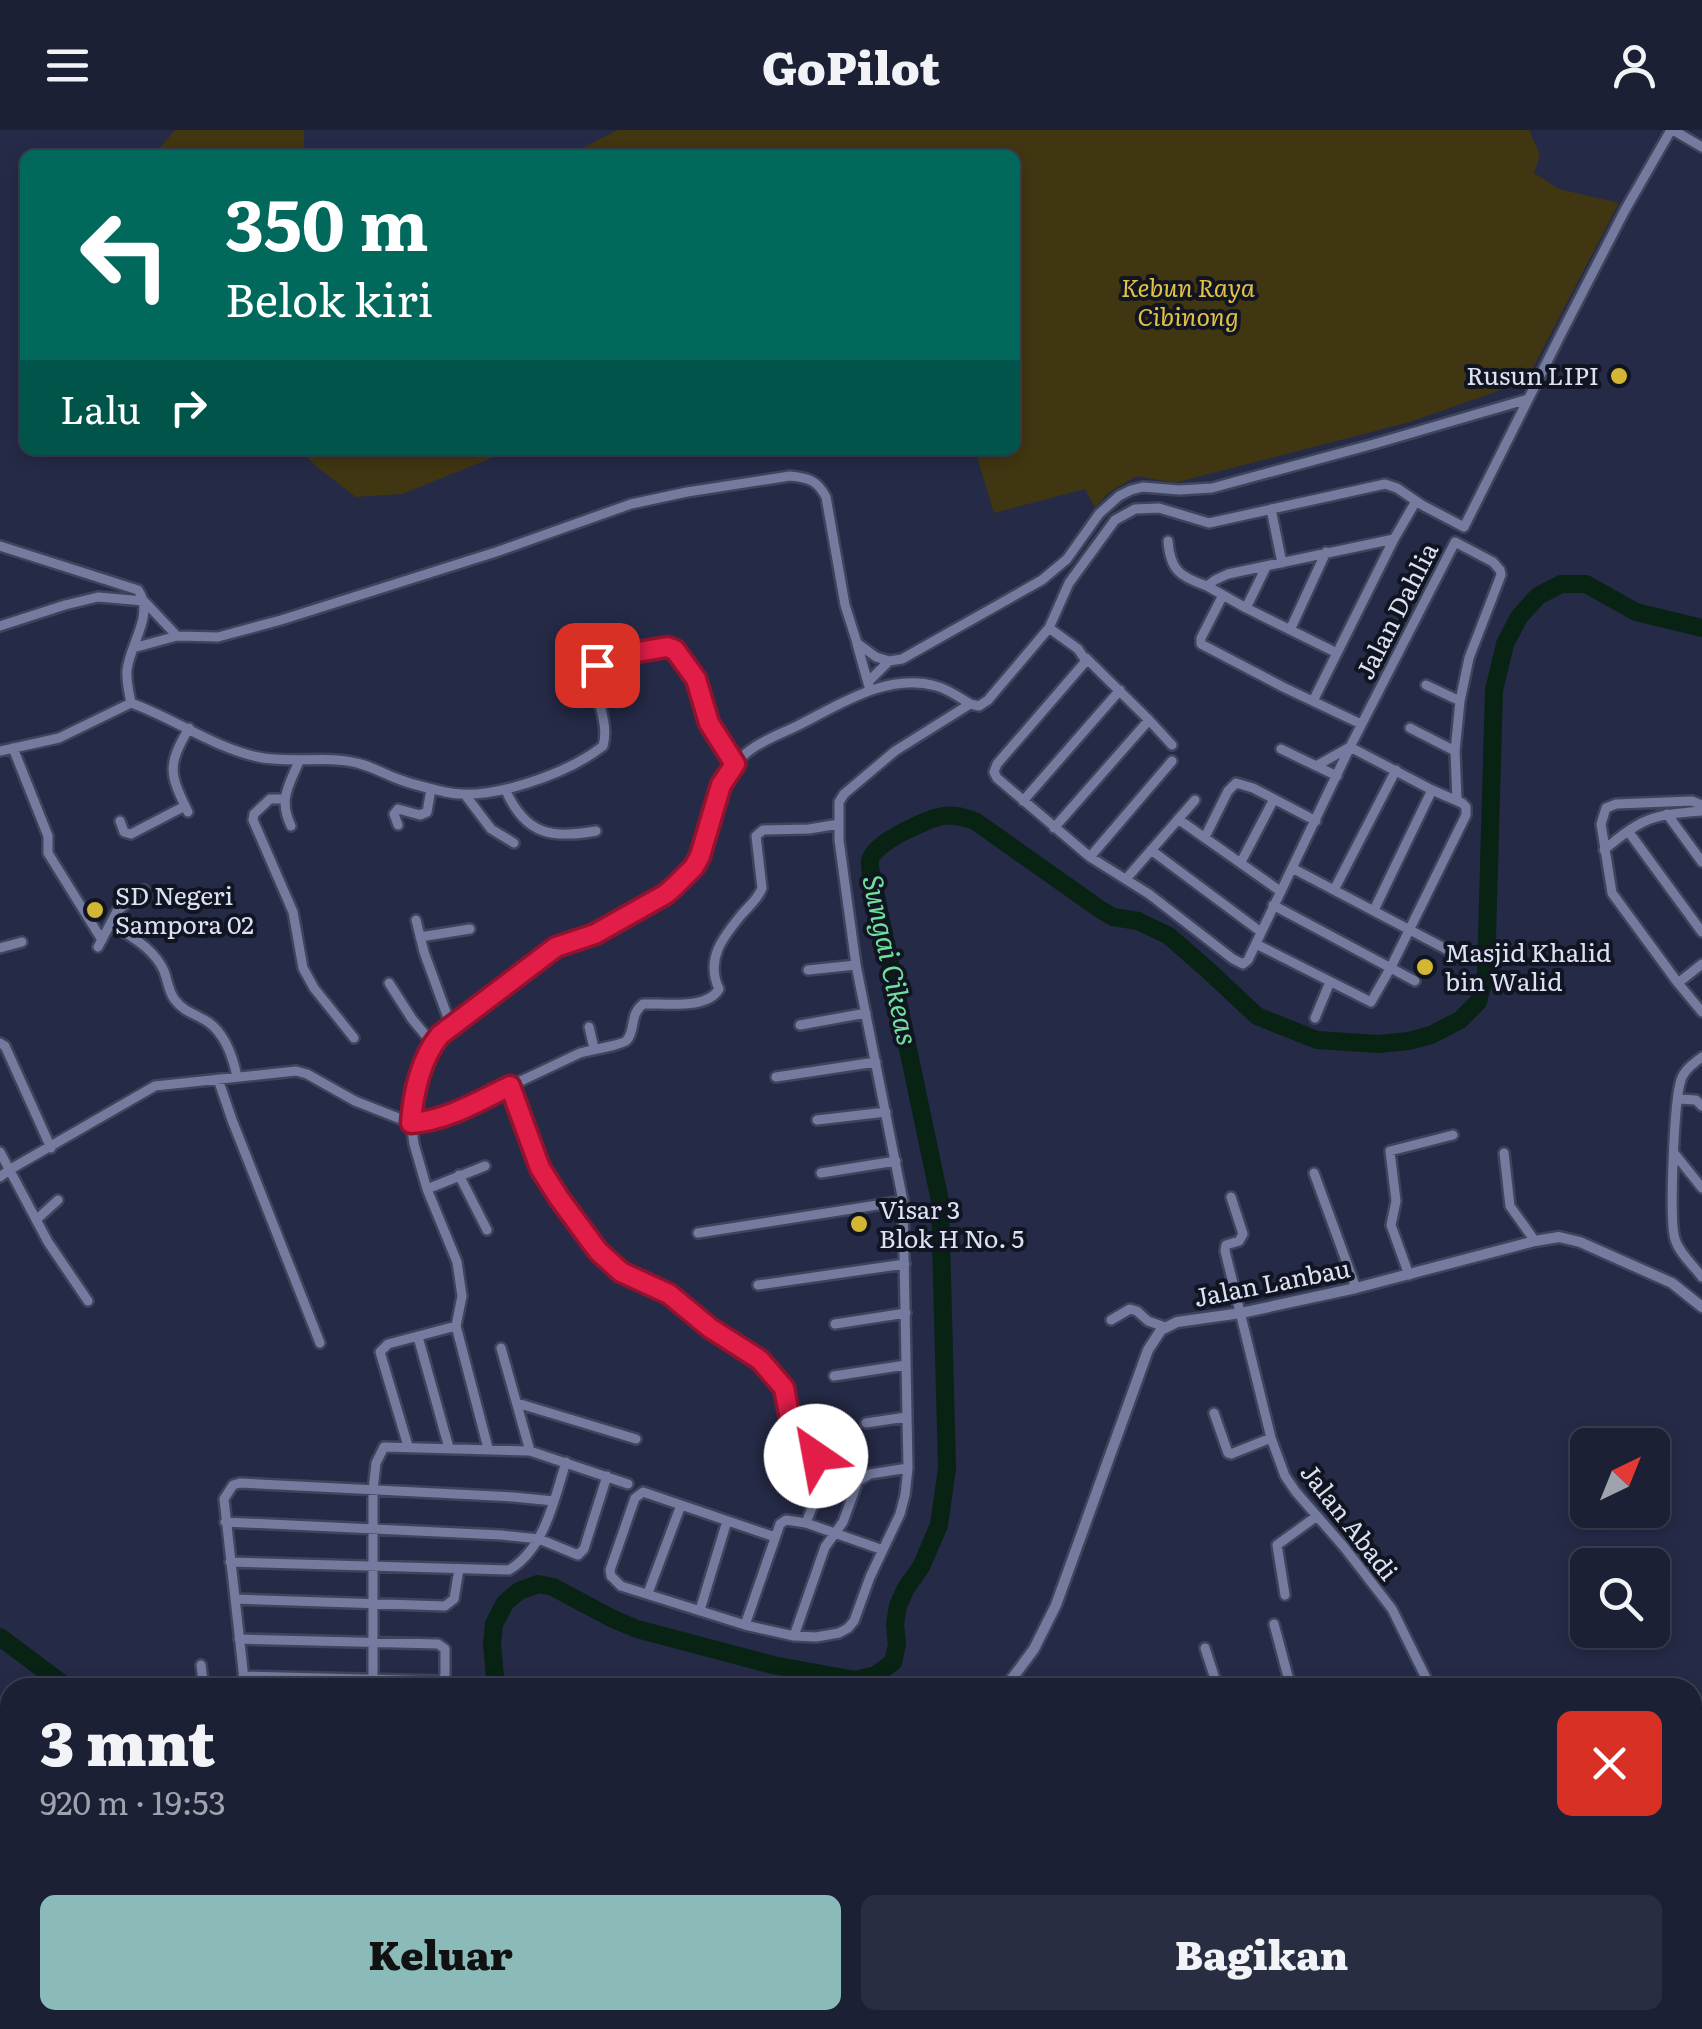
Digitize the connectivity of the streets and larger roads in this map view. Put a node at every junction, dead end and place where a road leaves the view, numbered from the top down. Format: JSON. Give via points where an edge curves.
{"nodes":[{"id":1,"x":1672,"y":130,"type":"edge"},
{"id":2,"x":1702,"y":148,"type":"edge"},
{"id":3,"x":1528,"y":399,"type":"junction"},
{"id":4,"x":1416,"y":501,"type":"junction"},
{"id":5,"x":1271,"y":509,"type":"junction"},
{"id":6,"x":1464,"y":528,"type":"junction"},
{"id":7,"x":1394,"y":538,"type":"junction"},
{"id":8,"x":1168,"y":541,"type":"dead end"},
{"id":9,"x":1455,"y":542,"type":"junction"},
{"id":10,"x":0,"y":546,"type":"edge"},
{"id":11,"x":1326,"y":552,"type":"junction"},
{"id":12,"x":1282,"y":563,"type":"junction"},
{"id":13,"x":1266,"y":567,"type":"junction"},
{"id":14,"x":1207,"y":586,"type":"junction"},
{"id":15,"x":1222,"y":595,"type":"junction"},
{"id":16,"x":144,"y":601,"type":"junction"},
{"id":17,"x":1246,"y":608,"type":"junction"},
{"id":18,"x":0,"y":626,"type":"edge"},
{"id":19,"x":1049,"y":628,"type":"junction"},
{"id":20,"x":1290,"y":630,"type":"junction"},
{"id":21,"x":177,"y":636,"type":"junction"},
{"id":22,"x":857,"y":643,"type":"junction"},
{"id":23,"x":133,"y":648,"type":"junction"},
{"id":24,"x":1337,"y":653,"type":"junction"},
{"id":25,"x":888,"y":661,"type":"junction"},
{"id":26,"x":1083,"y":663,"type":"junction"},
{"id":27,"x":1426,"y":685,"type":"dead end"},
{"id":28,"x":869,"y":686,"type":"junction"},
{"id":29,"x":1120,"y":690,"type":"junction"},
{"id":30,"x":1460,"y":701,"type":"junction"},
{"id":31,"x":1313,"y":702,"type":"junction"},
{"id":32,"x":131,"y":704,"type":"junction"},
{"id":33,"x":970,"y":704,"type":"junction"},
{"id":34,"x":1149,"y":720,"type":"junction"},
{"id":35,"x":1362,"y":724,"type":"junction"},
{"id":36,"x":188,"y":728,"type":"junction"},
{"id":37,"x":1410,"y":728,"type":"dead end"},
{"id":38,"x":1172,"y":745,"type":"dead end"},
{"id":39,"x":1350,"y":746,"type":"junction"},
{"id":40,"x":13,"y":748,"type":"junction"},
{"id":41,"x":1281,"y":749,"type":"dead end"},
{"id":42,"x":0,"y":750,"type":"edge"},
{"id":43,"x":1454,"y":751,"type":"junction"},
{"id":44,"x":299,"y":761,"type":"junction"},
{"id":45,"x":1172,"y":761,"type":"dead end"},
{"id":46,"x":735,"y":764,"type":"junction"},
{"id":47,"x":1316,"y":766,"type":"junction"},
{"id":48,"x":1396,"y":770,"type":"junction"},
{"id":49,"x":1336,"y":776,"type":"junction"},
{"id":50,"x":431,"y":788,"type":"junction"},
{"id":51,"x":1432,"y":790,"type":"junction"},
{"id":52,"x":506,"y":791,"type":"junction"},
{"id":53,"x":466,"y":796,"type":"junction"},
{"id":54,"x":284,"y":799,"type":"junction"},
{"id":55,"x":1274,"y":799,"type":"junction"},
{"id":56,"x":1195,"y":800,"type":"dead end"},
{"id":57,"x":1457,"y":800,"type":"junction"},
{"id":58,"x":1023,"y":801,"type":"junction"},
{"id":59,"x":1702,"y":808,"type":"edge"},
{"id":60,"x":1667,"y":814,"type":"junction"},
{"id":61,"x":1178,"y":819,"type":"junction"},
{"id":62,"x":120,"y":820,"type":"dead end"},
{"id":63,"x":1316,"y":821,"type":"junction"},
{"id":64,"x":398,"y":824,"type":"dead end"},
{"id":65,"x":839,"y":824,"type":"junction"},
{"id":66,"x":291,"y":826,"type":"dead end"},
{"id":67,"x":1054,"y":828,"type":"junction"},
{"id":68,"x":596,"y":831,"type":"dead end"},
{"id":69,"x":1628,"y":831,"type":"junction"},
{"id":70,"x":1205,"y":837,"type":"junction"},
{"id":71,"x":514,"y":843,"type":"dead end"},
{"id":72,"x":1152,"y":850,"type":"junction"},
{"id":73,"x":1604,"y":850,"type":"junction"},
{"id":74,"x":1090,"y":857,"type":"junction"},
{"id":75,"x":1241,"y":862,"type":"junction"},
{"id":76,"x":1702,"y":862,"type":"edge"},
{"id":77,"x":1292,"y":868,"type":"junction"},
{"id":78,"x":1126,"y":879,"type":"junction"},
{"id":79,"x":144,"y":890,"type":"dead end"},
{"id":80,"x":1334,"y":890,"type":"junction"},
{"id":81,"x":1280,"y":891,"type":"junction"},
{"id":82,"x":1273,"y":905,"type":"junction"},
{"id":83,"x":1374,"y":910,"type":"junction"},
{"id":84,"x":416,"y":920,"type":"dead end"},
{"id":85,"x":110,"y":926,"type":"junction"},
{"id":86,"x":1410,"y":929,"type":"junction"},
{"id":87,"x":470,"y":930,"type":"dead end"},
{"id":88,"x":1261,"y":932,"type":"junction"},
{"id":89,"x":1702,"y":932,"type":"edge"},
{"id":90,"x":420,"y":938,"type":"junction"},
{"id":91,"x":22,"y":942,"type":"dead end"},
{"id":92,"x":1256,"y":944,"type":"junction"},
{"id":93,"x":0,"y":948,"type":"edge"},
{"id":94,"x":1446,"y":949,"type":"dead end"},
{"id":95,"x":856,"y":964,"type":"junction"},
{"id":96,"x":1702,"y":964,"type":"edge"},
{"id":97,"x":1391,"y":967,"type":"junction"},
{"id":98,"x":808,"y":970,"type":"dead end"},
{"id":99,"x":1415,"y":981,"type":"dead end"},
{"id":100,"x":1330,"y":982,"type":"junction"},
{"id":101,"x":389,"y":983,"type":"dead end"},
{"id":102,"x":1678,"y":983,"type":"junction"},
{"id":103,"x":1702,"y":1012,"type":"edge"},
{"id":104,"x":866,"y":1013,"type":"junction"},
{"id":105,"x":1315,"y":1018,"type":"dead end"},
{"id":106,"x":450,"y":1026,"type":"junction"},
{"id":107,"x":800,"y":1026,"type":"dead end"},
{"id":108,"x":588,"y":1027,"type":"dead end"},
{"id":109,"x":354,"y":1038,"type":"dead end"},
{"id":110,"x":0,"y":1043,"type":"edge"},
{"id":111,"x":433,"y":1044,"type":"junction"},
{"id":112,"x":594,"y":1048,"type":"junction"},
{"id":113,"x":1702,"y":1057,"type":"edge"},
{"id":114,"x":876,"y":1062,"type":"junction"},
{"id":115,"x":238,"y":1077,"type":"junction"},
{"id":116,"x":776,"y":1078,"type":"dead end"},
{"id":117,"x":218,"y":1080,"type":"junction"},
{"id":118,"x":510,"y":1086,"type":"junction"},
{"id":119,"x":1678,"y":1099,"type":"junction"},
{"id":120,"x":1702,"y":1106,"type":"edge"},
{"id":121,"x":886,"y":1112,"type":"junction"},
{"id":122,"x":817,"y":1120,"type":"dead end"},
{"id":123,"x":411,"y":1123,"type":"junction"},
{"id":124,"x":1453,"y":1135,"type":"dead end"},
{"id":125,"x":50,"y":1148,"type":"junction"},
{"id":126,"x":0,"y":1152,"type":"edge"},
{"id":127,"x":1504,"y":1153,"type":"dead end"},
{"id":128,"x":1674,"y":1153,"type":"junction"},
{"id":129,"x":896,"y":1162,"type":"junction"},
{"id":130,"x":485,"y":1166,"type":"dead end"},
{"id":131,"x":4,"y":1173,"type":"edge"},
{"id":132,"x":821,"y":1173,"type":"dead end"},
{"id":133,"x":1314,"y":1173,"type":"dead end"},
{"id":134,"x":460,"y":1176,"type":"junction"},
{"id":135,"x":1702,"y":1188,"type":"edge"},
{"id":136,"x":427,"y":1189,"type":"junction"},
{"id":137,"x":1231,"y":1198,"type":"dead end"},
{"id":138,"x":58,"y":1200,"type":"dead end"},
{"id":139,"x":903,"y":1201,"type":"junction"},
{"id":140,"x":36,"y":1220,"type":"junction"},
{"id":141,"x":487,"y":1230,"type":"dead end"},
{"id":142,"x":698,"y":1233,"type":"dead end"},
{"id":143,"x":1534,"y":1241,"type":"junction"},
{"id":144,"x":1702,"y":1256,"type":"edge"},
{"id":145,"x":905,"y":1264,"type":"junction"},
{"id":146,"x":1692,"y":1264,"type":"junction"},
{"id":147,"x":1409,"y":1275,"type":"junction"},
{"id":148,"x":1702,"y":1278,"type":"edge"},
{"id":149,"x":758,"y":1285,"type":"dead end"},
{"id":150,"x":1356,"y":1288,"type":"junction"},
{"id":151,"x":88,"y":1301,"type":"dead end"},
{"id":152,"x":1702,"y":1307,"type":"edge"},
{"id":153,"x":906,"y":1313,"type":"junction"},
{"id":154,"x":1242,"y":1313,"type":"junction"},
{"id":155,"x":1112,"y":1320,"type":"dead end"},
{"id":156,"x":835,"y":1324,"type":"dead end"},
{"id":157,"x":456,"y":1326,"type":"junction"},
{"id":158,"x":1165,"y":1327,"type":"junction"},
{"id":159,"x":418,"y":1336,"type":"junction"},
{"id":160,"x":320,"y":1342,"type":"dead end"},
{"id":161,"x":501,"y":1348,"type":"dead end"},
{"id":162,"x":906,"y":1365,"type":"junction"},
{"id":163,"x":834,"y":1376,"type":"dead end"},
{"id":164,"x":517,"y":1403,"type":"junction"},
{"id":165,"x":1214,"y":1414,"type":"dead end"},
{"id":166,"x":906,"y":1417,"type":"junction"},
{"id":167,"x":866,"y":1424,"type":"dead end"},
{"id":168,"x":1272,"y":1438,"type":"junction"},
{"id":169,"x":636,"y":1439,"type":"dead end"},
{"id":170,"x":408,"y":1446,"type":"junction"},
{"id":171,"x":449,"y":1448,"type":"junction"},
{"id":172,"x":488,"y":1448,"type":"junction"},
{"id":173,"x":530,"y":1451,"type":"junction"},
{"id":174,"x":566,"y":1462,"type":"junction"},
{"id":175,"x":908,"y":1468,"type":"junction"},
{"id":176,"x":607,"y":1476,"type":"junction"},
{"id":177,"x":628,"y":1484,"type":"dead end"},
{"id":178,"x":786,"y":1485,"type":"dead end"},
{"id":179,"x":373,"y":1490,"type":"junction"},
{"id":180,"x":816,"y":1497,"type":"dead end"},
{"id":181,"x":554,"y":1501,"type":"junction"},
{"id":182,"x":680,"y":1505,"type":"junction"},
{"id":183,"x":1317,"y":1516,"type":"junction"},
{"id":184,"x":727,"y":1521,"type":"junction"},
{"id":185,"x":225,"y":1522,"type":"junction"},
{"id":186,"x":806,"y":1524,"type":"junction"},
{"id":187,"x":373,"y":1528,"type":"junction"},
{"id":188,"x":834,"y":1534,"type":"junction"},
{"id":189,"x":776,"y":1537,"type":"junction"},
{"id":190,"x":539,"y":1540,"type":"junction"},
{"id":191,"x":883,"y":1550,"type":"junction"},
{"id":192,"x":230,"y":1562,"type":"junction"},
{"id":193,"x":372,"y":1568,"type":"junction"},
{"id":194,"x":459,"y":1569,"type":"junction"},
{"id":195,"x":648,"y":1594,"type":"junction"},
{"id":196,"x":1285,"y":1595,"type":"dead end"},
{"id":197,"x":235,"y":1599,"type":"junction"},
{"id":198,"x":372,"y":1604,"type":"junction"},
{"id":199,"x":700,"y":1610,"type":"junction"},
{"id":200,"x":1274,"y":1624,"type":"dead end"},
{"id":201,"x":745,"y":1626,"type":"junction"},
{"id":202,"x":794,"y":1636,"type":"junction"},
{"id":203,"x":239,"y":1639,"type":"junction"},
{"id":204,"x":374,"y":1642,"type":"junction"},
{"id":205,"x":1205,"y":1648,"type":"dead end"},
{"id":206,"x":201,"y":1665,"type":"dead end"},
{"id":207,"x":243,"y":1676,"type":"joint"},
{"id":208,"x":203,"y":1678,"type":"edge"},
{"id":209,"x":276,"y":1678,"type":"edge"},
{"id":210,"x":373,"y":1678,"type":"edge"},
{"id":211,"x":442,"y":1678,"type":"edge"},
{"id":212,"x":1012,"y":1678,"type":"edge"},
{"id":213,"x":1215,"y":1678,"type":"edge"},
{"id":214,"x":1288,"y":1678,"type":"edge"},
{"id":215,"x":1426,"y":1678,"type":"edge"}],
"edges":[{"from":1,"to":2,"type":"street"},
{"from":1,"to":3,"type":"street"},
{"from":3,"to":6,"type":"street"},
{"from":3,"to":25,"type":"street","via":[[1212,488],[1131,490],[1098,514],[1042,580]]},
{"from":4,"to":5,"type":"street","via":[[1385,484]]},
{"from":4,"to":6,"type":"street"},
{"from":4,"to":7,"type":"street"},
{"from":5,"to":12,"type":"street"},
{"from":5,"to":19,"type":"street","via":[[1209,523],[1160,508],[1118,517],[1069,583]]},
{"from":6,"to":9,"type":"street"},
{"from":7,"to":11,"type":"street"},
{"from":7,"to":24,"type":"street"},
{"from":8,"to":14,"type":"street","via":[[1172,564]]},
{"from":9,"to":30,"type":"street","name":"Jalan Dahlia","via":[[1500,570]]},
{"from":9,"to":35,"type":"street","name":"Jalan Dahlia"},
{"from":10,"to":16,"type":"street","via":[[138,590]]},
{"from":11,"to":12,"type":"street"},
{"from":11,"to":20,"type":"street"},
{"from":12,"to":13,"type":"street"},
{"from":13,"to":14,"type":"street"},
{"from":13,"to":17,"type":"street"},
{"from":14,"to":15,"type":"street"},
{"from":15,"to":17,"type":"street"},
{"from":15,"to":31,"type":"street","via":[[1201,644]]},
{"from":16,"to":18,"type":"street","via":[[98,598]]},
{"from":16,"to":21,"type":"street"},
{"from":16,"to":23,"type":"street"},
{"from":17,"to":20,"type":"street"},
{"from":19,"to":26,"type":"street","via":[[1078,650]]},
{"from":19,"to":33,"type":"street","via":[[988,700]]},
{"from":20,"to":24,"type":"street"},
{"from":21,"to":22,"type":"street","via":[[218,636],[280,620],[631,504],[790,476],[810,479],[826,496]]},
{"from":21,"to":23,"type":"street"},
{"from":22,"to":25,"type":"street"},
{"from":22,"to":28,"type":"street"},
{"from":23,"to":32,"type":"street"},
{"from":24,"to":31,"type":"street"},
{"from":25,"to":28,"type":"street"},
{"from":26,"to":29,"type":"street"},
{"from":26,"to":58,"type":"street","via":[[994,768]]},
{"from":27,"to":30,"type":"street"},
{"from":28,"to":33,"type":"street","via":[[924,684]]},
{"from":28,"to":46,"type":"street","via":[[755,746]]},
{"from":29,"to":34,"type":"street"},
{"from":29,"to":58,"type":"street"},
{"from":30,"to":43,"type":"street","name":"Jalan Dahlia"},
{"from":31,"to":35,"type":"street"},
{"from":32,"to":36,"type":"street"},
{"from":32,"to":40,"type":"street","via":[[59,738]]},
{"from":33,"to":65,"type":"street","via":[[895,751],[844,794]]},
{"from":34,"to":38,"type":"street"},
{"from":34,"to":67,"type":"street"},
{"from":35,"to":39,"type":"street","name":"Jalan Dahlia"},
{"from":36,"to":44,"type":"street","via":[[244,753]]},
{"from":36,"to":62,"type":"street","via":[[172,766],[186,809],[131,834]]},
{"from":37,"to":43,"type":"street"},
{"from":39,"to":47,"type":"street"},
{"from":39,"to":48,"type":"street"},
{"from":39,"to":49,"type":"street","name":"Jalan Dahlia"},
{"from":40,"to":42,"type":"street"},
{"from":40,"to":85,"type":"street","via":[[48,836],[48,853],[100,944]]},
{"from":41,"to":47,"type":"street"},
{"from":43,"to":57,"type":"street","name":"Jalan Dahlia"},
{"from":44,"to":50,"type":"street","via":[[357,763]]},
{"from":44,"to":54,"type":"street"},
{"from":45,"to":74,"type":"street"},
{"from":46,"to":52,"type":"street","via":[[709,723],[696,679],[667,647],[597,665],[603,746]]},
{"from":46,"to":106,"type":"street","via":[[721,785],[700,856],[675,886],[595,934],[556,947]]},
{"from":47,"to":49,"type":"street"},
{"from":48,"to":51,"type":"street"},
{"from":48,"to":80,"type":"street"},
{"from":49,"to":63,"type":"street","name":"Jalan Dahlia"},
{"from":50,"to":53,"type":"street"},
{"from":50,"to":64,"type":"street","via":[[427,812],[398,809]]},
{"from":51,"to":57,"type":"street"},
{"from":51,"to":83,"type":"street"},
{"from":52,"to":53,"type":"street"},
{"from":52,"to":68,"type":"street","via":[[533,828],[560,835]]},
{"from":53,"to":71,"type":"street","via":[[491,829]]},
{"from":54,"to":66,"type":"street"},
{"from":54,"to":109,"type":"street","via":[[270,798],[253,820],[294,912],[303,968]]},
{"from":55,"to":63,"type":"street"},
{"from":55,"to":70,"type":"street","via":[[1233,785]]},
{"from":55,"to":75,"type":"street"},
{"from":56,"to":61,"type":"street"},
{"from":57,"to":86,"type":"street","name":"Jalan Dahlia","via":[[1466,815]]},
{"from":58,"to":67,"type":"street"},
{"from":59,"to":60,"type":"street"},
{"from":59,"to":73,"type":"street","via":[[1692,801],[1611,805],[1601,824]]},
{"from":60,"to":69,"type":"street"},
{"from":60,"to":76,"type":"street"},
{"from":61,"to":70,"type":"street"},
{"from":61,"to":72,"type":"street"},
{"from":63,"to":77,"type":"street","name":"Jalan Dahlia"},
{"from":65,"to":95,"type":"street"},
{"from":65,"to":112,"type":"street","via":[[762,830],[756,842],[762,888],[716,953],[716,995],[704,1002],[643,1004],[626,1041]]},
{"from":67,"to":74,"type":"street"},
{"from":69,"to":73,"type":"street"},
{"from":69,"to":89,"type":"street"},
{"from":70,"to":75,"type":"street"},
{"from":72,"to":78,"type":"street"},
{"from":72,"to":88,"type":"street"},
{"from":73,"to":102,"type":"street","via":[[1612,893]]},
{"from":74,"to":78,"type":"street"},
{"from":75,"to":81,"type":"street"},
{"from":77,"to":80,"type":"street"},
{"from":77,"to":81,"type":"street","name":"Jalan Dahlia"},
{"from":78,"to":92,"type":"street","name":"Jalan Dahlia","via":[[1238,962],[1248,960]]},
{"from":79,"to":85,"type":"street","via":[[121,906]]},
{"from":80,"to":83,"type":"street"},
{"from":81,"to":82,"type":"street","name":"Jalan Dahlia"},
{"from":82,"to":88,"type":"street","name":"Jalan Dahlia"},
{"from":82,"to":97,"type":"street"},
{"from":83,"to":86,"type":"street"},
{"from":84,"to":90,"type":"street"},
{"from":85,"to":115,"type":"street","via":[[160,964],[178,1004],[220,1033]]},
{"from":86,"to":94,"type":"street"},
{"from":86,"to":97,"type":"street"},
{"from":87,"to":90,"type":"street"},
{"from":88,"to":92,"type":"street","name":"Jalan Dahlia"},
{"from":90,"to":106,"type":"street"},
{"from":91,"to":93,"type":"street"},
{"from":92,"to":100,"type":"street"},
{"from":95,"to":98,"type":"street"},
{"from":95,"to":104,"type":"street"},
{"from":96,"to":102,"type":"street"},
{"from":97,"to":99,"type":"street"},
{"from":97,"to":100,"type":"street","via":[[1371,1002]]},
{"from":100,"to":105,"type":"street"},
{"from":101,"to":111,"type":"street"},
{"from":102,"to":103,"type":"street"},
{"from":104,"to":107,"type":"street"},
{"from":104,"to":114,"type":"street"},
{"from":106,"to":111,"type":"street"},
{"from":108,"to":112,"type":"street"},
{"from":110,"to":125,"type":"street"},
{"from":111,"to":123,"type":"street"},
{"from":112,"to":118,"type":"street"},
{"from":113,"to":119,"type":"street","via":[[1681,1079]]},
{"from":114,"to":116,"type":"street"},
{"from":114,"to":121,"type":"street"},
{"from":115,"to":117,"type":"street"},
{"from":115,"to":123,"type":"street","via":[[296,1071]]},
{"from":117,"to":125,"type":"street","via":[[156,1086]]},
{"from":117,"to":160,"type":"street"},
{"from":118,"to":123,"type":"street","via":[[451,1114]]},
{"from":118,"to":178,"type":"street","via":[[547,1181],[609,1262],[678,1300],[753,1353],[780,1382],[789,1414],[816,1447],[806,1487]]},
{"from":119,"to":120,"type":"street"},
{"from":119,"to":128,"type":"street"},
{"from":121,"to":122,"type":"street"},
{"from":121,"to":129,"type":"street"},
{"from":123,"to":136,"type":"street"},
{"from":124,"to":147,"type":"street","via":[[1390,1151],[1396,1201],[1391,1225]]},
{"from":125,"to":131,"type":"street"},
{"from":126,"to":131,"type":"street"},
{"from":127,"to":143,"type":"street","via":[[1510,1206]]},
{"from":128,"to":135,"type":"street"},
{"from":128,"to":146,"type":"street","via":[[1673,1233]]},
{"from":129,"to":132,"type":"street"},
{"from":129,"to":139,"type":"street"},
{"from":130,"to":134,"type":"street"},
{"from":131,"to":140,"type":"street"},
{"from":133,"to":150,"type":"street"},
{"from":134,"to":136,"type":"street"},
{"from":134,"to":141,"type":"street"},
{"from":136,"to":157,"type":"street","via":[[457,1262],[462,1296]]},
{"from":137,"to":154,"type":"street","name":"Jalan Abadi","via":[[1243,1234],[1225,1251]]},
{"from":138,"to":140,"type":"street"},
{"from":139,"to":142,"type":"street"},
{"from":139,"to":145,"type":"street"},
{"from":140,"to":151,"type":"street"},
{"from":143,"to":147,"type":"street","name":"Jalan Lanbau"},
{"from":143,"to":152,"type":"street","name":"Jalan Lanbau","via":[[1580,1242],[1672,1284]]},
{"from":144,"to":146,"type":"street"},
{"from":145,"to":149,"type":"street"},
{"from":145,"to":153,"type":"street"},
{"from":146,"to":148,"type":"street"},
{"from":147,"to":150,"type":"street","name":"Jalan Lanbau"},
{"from":150,"to":154,"type":"street","name":"Jalan Lanbau"},
{"from":153,"to":156,"type":"street"},
{"from":153,"to":162,"type":"street"},
{"from":154,"to":158,"type":"street","name":"Jalan Lanbau"},
{"from":154,"to":168,"type":"street","name":"Jalan Abadi"},
{"from":155,"to":158,"type":"street","via":[[1130,1309]]},
{"from":157,"to":159,"type":"street"},
{"from":157,"to":172,"type":"street"},
{"from":158,"to":212,"type":"street","name":"Jalan Lanbau","via":[[1148,1350],[1056,1604]]},
{"from":159,"to":170,"type":"street","via":[[380,1352]]},
{"from":159,"to":171,"type":"street"},
{"from":161,"to":164,"type":"street"},
{"from":162,"to":163,"type":"street"},
{"from":162,"to":166,"type":"street"},
{"from":164,"to":169,"type":"street"},
{"from":164,"to":173,"type":"street"},
{"from":165,"to":168,"type":"street","via":[[1230,1454]]},
{"from":166,"to":167,"type":"street"},
{"from":166,"to":175,"type":"street"},
{"from":168,"to":183,"type":"street","name":"Jalan Abadi","via":[[1285,1476]]},
{"from":170,"to":171,"type":"street"},
{"from":170,"to":179,"type":"street","via":[[380,1451]]},
{"from":171,"to":172,"type":"street"},
{"from":172,"to":173,"type":"street"},
{"from":173,"to":174,"type":"street"},
{"from":174,"to":176,"type":"street"},
{"from":174,"to":181,"type":"street"},
{"from":175,"to":188,"type":"street","via":[[858,1481]]},
{"from":175,"to":191,"type":"street","via":[[900,1514]]},
{"from":176,"to":177,"type":"street"},
{"from":176,"to":190,"type":"street","via":[[580,1554]]},
{"from":179,"to":181,"type":"street"},
{"from":179,"to":185,"type":"street","via":[[240,1483],[226,1494]]},
{"from":179,"to":187,"type":"street"},
{"from":180,"to":186,"type":"street"},
{"from":181,"to":190,"type":"street"},
{"from":182,"to":184,"type":"street"},
{"from":182,"to":195,"type":"street"},
{"from":182,"to":195,"type":"street","via":[[643,1492],[635,1498],[610,1570],[621,1586]]},
{"from":183,"to":196,"type":"street","via":[[1277,1546]]},
{"from":183,"to":215,"type":"street","name":"Jalan Abadi","via":[[1392,1609]]},
{"from":184,"to":189,"type":"street"},
{"from":184,"to":199,"type":"street"},
{"from":185,"to":187,"type":"street"},
{"from":185,"to":192,"type":"street"},
{"from":186,"to":188,"type":"street"},
{"from":186,"to":189,"type":"street","via":[[786,1520]]},
{"from":187,"to":190,"type":"street"},
{"from":187,"to":193,"type":"street"},
{"from":188,"to":191,"type":"street"},
{"from":188,"to":202,"type":"street"},
{"from":189,"to":201,"type":"street"},
{"from":190,"to":194,"type":"street","via":[[509,1570]]},
{"from":191,"to":202,"type":"street","via":[[848,1628]]},
{"from":192,"to":193,"type":"street"},
{"from":192,"to":197,"type":"street"},
{"from":193,"to":194,"type":"street"},
{"from":193,"to":198,"type":"street"},
{"from":194,"to":198,"type":"street","via":[[449,1605]]},
{"from":195,"to":199,"type":"street"},
{"from":197,"to":198,"type":"street"},
{"from":197,"to":203,"type":"street"},
{"from":198,"to":204,"type":"street"},
{"from":199,"to":201,"type":"street"},
{"from":200,"to":214,"type":"street"},
{"from":201,"to":202,"type":"street"},
{"from":203,"to":204,"type":"street"},
{"from":203,"to":207,"type":"street"},
{"from":204,"to":210,"type":"street"},
{"from":204,"to":211,"type":"street","via":[[442,1645]]},
{"from":205,"to":213,"type":"street"},
{"from":206,"to":208,"type":"street"},
{"from":207,"to":209,"type":"street"}]}
